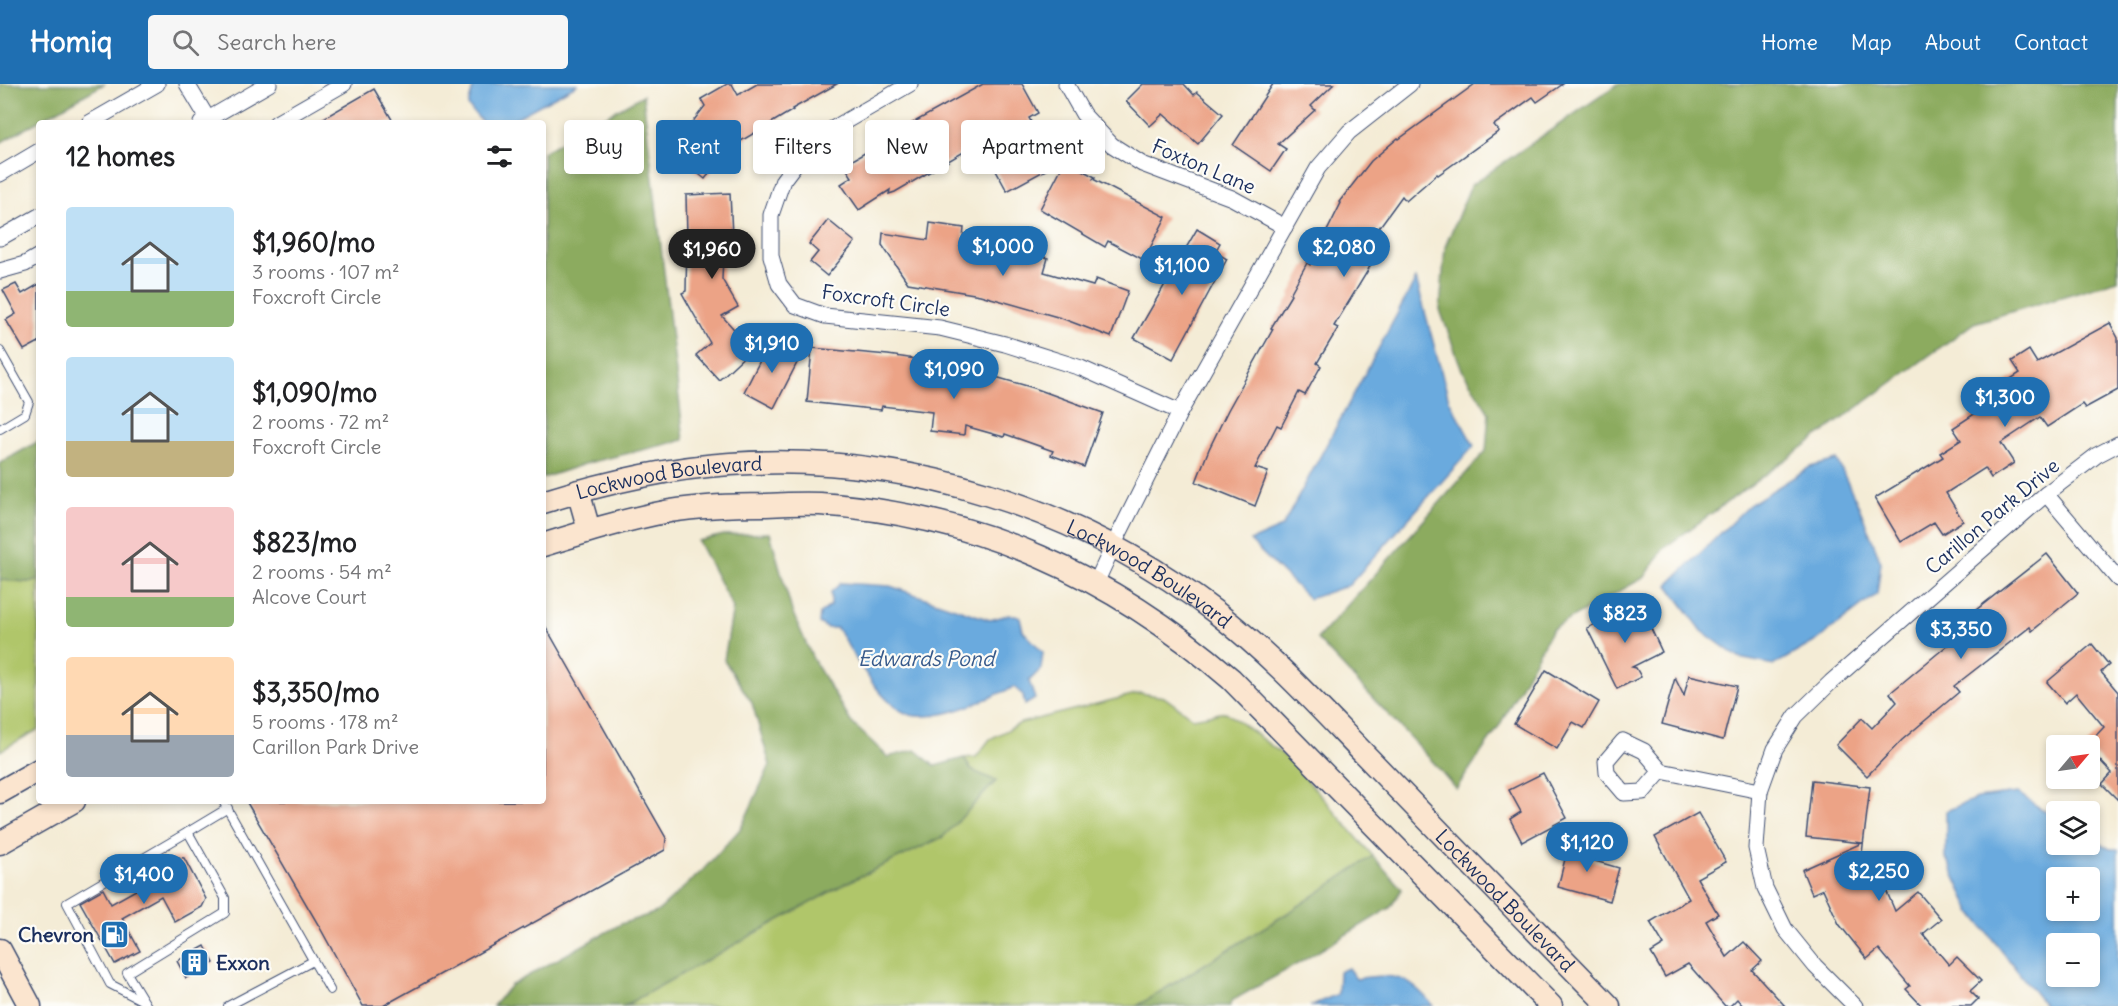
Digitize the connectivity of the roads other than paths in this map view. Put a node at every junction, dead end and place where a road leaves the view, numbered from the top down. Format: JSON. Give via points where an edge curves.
{"nodes":[{"id":1,"x":157,"y":84,"type":"edge"},
{"id":2,"x":187,"y":84,"type":"edge"},
{"id":3,"x":269,"y":84,"type":"edge"},
{"id":4,"x":344,"y":84,"type":"edge"},
{"id":5,"x":910,"y":84,"type":"edge"},
{"id":6,"x":1066,"y":84,"type":"edge"},
{"id":7,"x":1410,"y":84,"type":"edge"},
{"id":8,"x":94,"y":120,"type":"edge"},
{"id":9,"x":205,"y":120,"type":"edge"},
{"id":10,"x":207,"y":120,"type":"edge"},
{"id":11,"x":281,"y":120,"type":"edge"},
{"id":12,"x":36,"y":153,"type":"edge"},
{"id":13,"x":0,"y":174,"type":"edge"},
{"id":14,"x":36,"y":218,"type":"edge"},
{"id":15,"x":1285,"y":227,"type":"junction"},
{"id":16,"x":0,"y":238,"type":"edge"},
{"id":17,"x":36,"y":258,"type":"edge"},
{"id":18,"x":0,"y":271,"type":"edge"},
{"id":19,"x":0,"y":351,"type":"edge"},
{"id":20,"x":1180,"y":412,"type":"junction"},
{"id":21,"x":0,"y":429,"type":"edge"},
{"id":22,"x":2118,"y":444,"type":"edge"},
{"id":23,"x":578,"y":491,"type":"junction"},
{"id":24,"x":2046,"y":494,"type":"junction"},
{"id":25,"x":546,"y":501,"type":"edge"},
{"id":26,"x":589,"y":530,"type":"junction"},
{"id":27,"x":546,"y":544,"type":"edge"},
{"id":28,"x":1113,"y":546,"type":"junction"},
{"id":29,"x":2118,"y":579,"type":"edge"},
{"id":30,"x":1096,"y":583,"type":"junction"},
{"id":31,"x":1661,"y":771,"type":"dead end"},
{"id":32,"x":36,"y":772,"type":"edge"},
{"id":33,"x":1760,"y":791,"type":"junction"},
{"id":34,"x":0,"y":792,"type":"edge"},
{"id":35,"x":69,"y":804,"type":"edge"},
{"id":36,"x":225,"y":805,"type":"edge"},
{"id":37,"x":188,"y":832,"type":"junction"},
{"id":38,"x":0,"y":843,"type":"edge"},
{"id":39,"x":0,"y":950,"type":"edge"},
{"id":40,"x":313,"y":961,"type":"junction"},
{"id":41,"x":330,"y":990,"type":"dead end"},
{"id":42,"x":146,"y":1004,"type":"edge"},
{"id":43,"x":30,"y":1006,"type":"edge"},
{"id":44,"x":228,"y":1006,"type":"edge"},
{"id":45,"x":1551,"y":1006,"type":"edge"},
{"id":46,"x":1609,"y":1006,"type":"edge"},
{"id":47,"x":1855,"y":1006,"type":"edge"}],
"edges":[{"from":1,"to":8,"type":"street"},
{"from":2,"to":9,"type":"street"},
{"from":3,"to":10,"type":"street"},
{"from":4,"to":11,"type":"street"},
{"from":5,"to":20,"type":"street","name":"Foxcroft Circle","via":[[834,128],[805,151],[783,180],[771,215],[771,256],[779,284],[795,304],[825,316],[940,328],[1005,344],[1081,368]]},
{"from":6,"to":15,"type":"street","name":"Foxton Lane","via":[[1083,114],[1112,145],[1142,164],[1232,198]]},
{"from":7,"to":15,"type":"street","via":[[1349,132],[1318,168]]},
{"from":12,"to":13,"type":"street"},
{"from":14,"to":16,"type":"street"},
{"from":15,"to":20,"type":"street"},
{"from":17,"to":18,"type":"street"},
{"from":19,"to":21,"type":"lane","via":[[29,402],[25,414]]},
{"from":20,"to":28,"type":"street"},
{"from":22,"to":24,"type":"street","name":"Carillon Park Drive"},
{"from":23,"to":25,"type":"main road","name":"Lockwood Boulevard"},
{"from":23,"to":26,"type":"main road"},
{"from":23,"to":28,"type":"main road","name":"Lockwood Boulevard","via":[[638,476],[726,464],[816,463],[891,471],[957,486],[1023,505]]},
{"from":24,"to":29,"type":"street"},
{"from":24,"to":33,"type":"street","name":"Carillon Park Drive","via":[[1796,716],[1776,749]]},
{"from":26,"to":27,"type":"main road","name":"Lockwood Boulevard"},
{"from":26,"to":30,"type":"main road","name":"Lockwood Boulevard","via":[[681,510],[819,504],[873,510],[973,532],[1019,547]]},
{"from":28,"to":30,"type":"street"},
{"from":28,"to":46,"type":"main road","name":"Lockwood Boulevard","via":[[1167,578],[1250,641]]},
{"from":30,"to":45,"type":"main road","name":"Lockwood Boulevard","via":[[1147,613],[1231,679]]},
{"from":31,"to":33,"type":"street"},
{"from":32,"to":34,"type":"main road"},
{"from":33,"to":47,"type":"street","name":"Carillon Park Drive","via":[[1756,848],[1765,888],[1785,929]]},
{"from":35,"to":38,"type":"main road"},
{"from":36,"to":37,"type":"lane"},
{"from":36,"to":40,"type":"lane"},
{"from":37,"to":42,"type":"lane","via":[[225,898],[225,913],[127,973]]},
{"from":37,"to":42,"type":"lane","via":[[67,903],[110,984]]},
{"from":39,"to":43,"type":"main road"},
{"from":40,"to":41,"type":"lane"},
{"from":40,"to":44,"type":"lane"}]}
